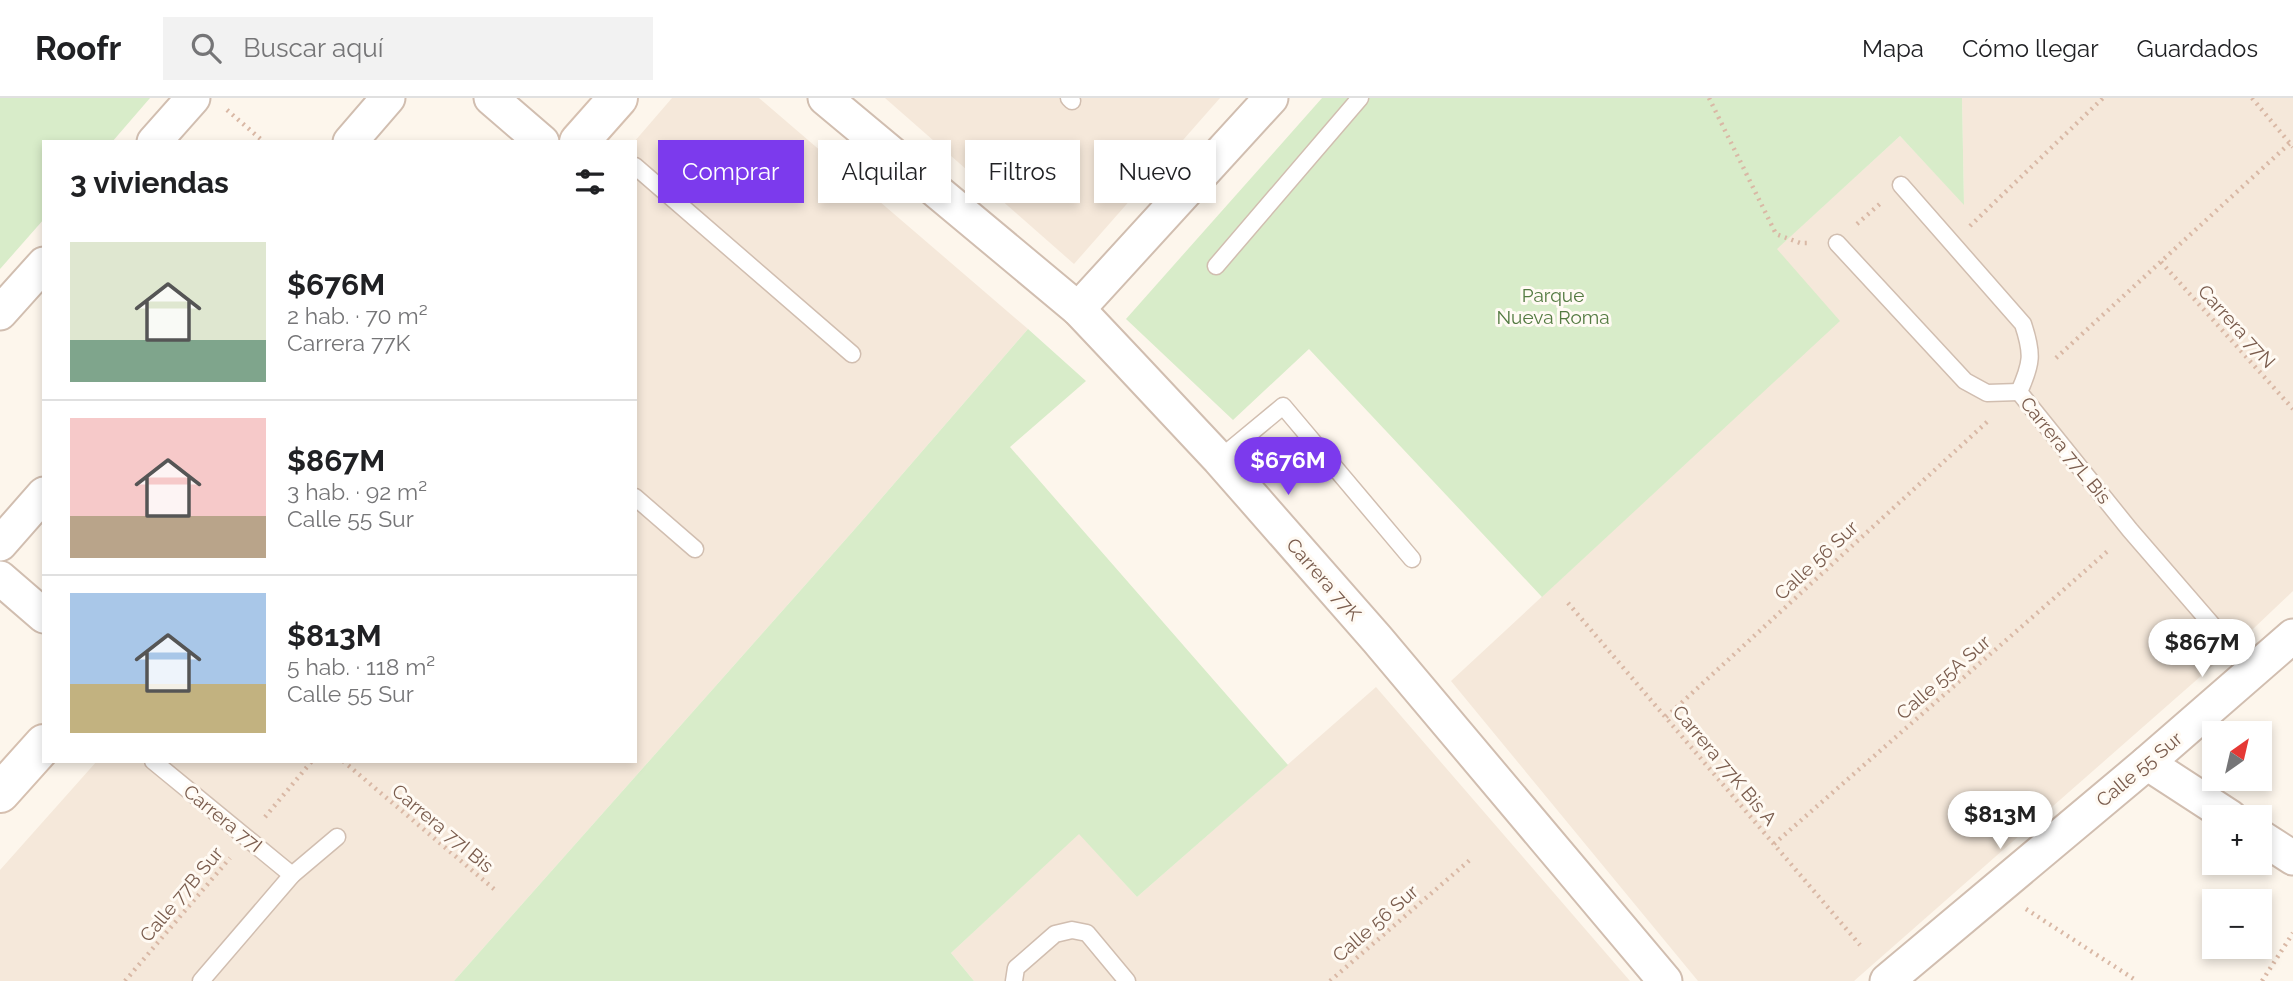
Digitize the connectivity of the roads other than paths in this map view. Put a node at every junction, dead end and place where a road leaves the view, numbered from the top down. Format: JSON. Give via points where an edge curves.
{"nodes":[{"id":1,"x":388,"y":98,"type":"edge"},
{"id":2,"x":491,"y":98,"type":"edge"},
{"id":3,"x":618,"y":98,"type":"edge"},
{"id":4,"x":825,"y":98,"type":"edge"},
{"id":5,"x":1271,"y":98,"type":"edge"},
{"id":6,"x":1360,"y":98,"type":"edge"},
{"id":7,"x":208,"y":102,"type":"edge"},
{"id":8,"x":593,"y":137,"type":"edge"},
{"id":9,"x":157,"y":140,"type":"edge"},
{"id":10,"x":352,"y":140,"type":"edge"},
{"id":11,"x":540,"y":140,"type":"edge"},
{"id":12,"x":637,"y":168,"type":"edge"},
{"id":13,"x":1901,"y":185,"type":"road end"},
{"id":14,"x":1837,"y":243,"type":"road end"},
{"id":15,"x":42,"y":266,"type":"edge"},
{"id":16,"x":1216,"y":266,"type":"dead end"},
{"id":17,"x":1078,"y":309,"type":"junction"},
{"id":18,"x":0,"y":313,"type":"edge"},
{"id":19,"x":852,"y":354,"type":"dead end"},
{"id":20,"x":2019,"y":392,"type":"junction"},
{"id":21,"x":1219,"y":459,"type":"junction"},
{"id":22,"x":42,"y":496,"type":"edge"},
{"id":23,"x":637,"y":499,"type":"edge"},
{"id":24,"x":0,"y":544,"type":"edge"},
{"id":25,"x":695,"y":548,"type":"dead end"},
{"id":26,"x":1412,"y":559,"type":"dead end"},
{"id":27,"x":0,"y":578,"type":"edge"},
{"id":28,"x":42,"y":614,"type":"edge"},
{"id":29,"x":2293,"y":636,"type":"edge"},
{"id":30,"x":2253,"y":671,"type":"junction"},
{"id":31,"x":42,"y":746,"type":"edge"},
{"id":32,"x":155,"y":763,"type":"edge"},
{"id":33,"x":2147,"y":763,"type":"junction"},
{"id":34,"x":0,"y":793,"type":"edge"},
{"id":35,"x":2212,"y":805,"type":"edge"},
{"id":36,"x":337,"y":837,"type":"dead end"},
{"id":37,"x":2272,"y":844,"type":"edge"},
{"id":38,"x":2293,"y":858,"type":"edge"},
{"id":39,"x":292,"y":876,"type":"junction"},
{"id":40,"x":201,"y":981,"type":"edge"},
{"id":41,"x":1014,"y":981,"type":"edge"},
{"id":42,"x":1127,"y":981,"type":"edge"},
{"id":43,"x":1665,"y":981,"type":"edge"},
{"id":44,"x":1886,"y":981,"type":"edge"}],
"edges":[{"from":1,"to":10,"type":"street"},
{"from":2,"to":11,"type":"street"},
{"from":3,"to":8,"type":"street"},
{"from":4,"to":17,"type":"street","name":"Carrera 77K"},
{"from":5,"to":17,"type":"street"},
{"from":6,"to":16,"type":"lane"},
{"from":7,"to":9,"type":"street"},
{"from":12,"to":19,"type":"lane"},
{"from":13,"to":20,"type":"lane","name":"Carrera 77L Bis","via":[[2023,324],[2031,346],[2030,367]]},
{"from":14,"to":20,"type":"lane","via":[[1965,381],[1987,393]]},
{"from":15,"to":18,"type":"street"},
{"from":17,"to":21,"type":"street","name":"Carrera 77K"},
{"from":20,"to":30,"type":"lane","name":"Carrera 77L Bis","via":[[2130,530]]},
{"from":21,"to":26,"type":"lane","via":[[1283,406]]},
{"from":21,"to":43,"type":"street","name":"Carrera 77K"},
{"from":22,"to":24,"type":"street"},
{"from":23,"to":25,"type":"lane"},
{"from":27,"to":28,"type":"street"},
{"from":29,"to":30,"type":"street","name":"Calle 55 Sur"},
{"from":30,"to":33,"type":"street","name":"Calle 55 Sur"},
{"from":31,"to":34,"type":"street"},
{"from":32,"to":39,"type":"lane","name":"Carrera 77I"},
{"from":33,"to":35,"type":"street"},
{"from":33,"to":44,"type":"street","name":"Calle 55 Sur"},
{"from":36,"to":39,"type":"lane"},
{"from":37,"to":38,"type":"street"},
{"from":39,"to":40,"type":"lane"},
{"from":41,"to":42,"type":"lane","via":[[1016,968],[1055,934],[1072,930],[1087,933]]}]}
